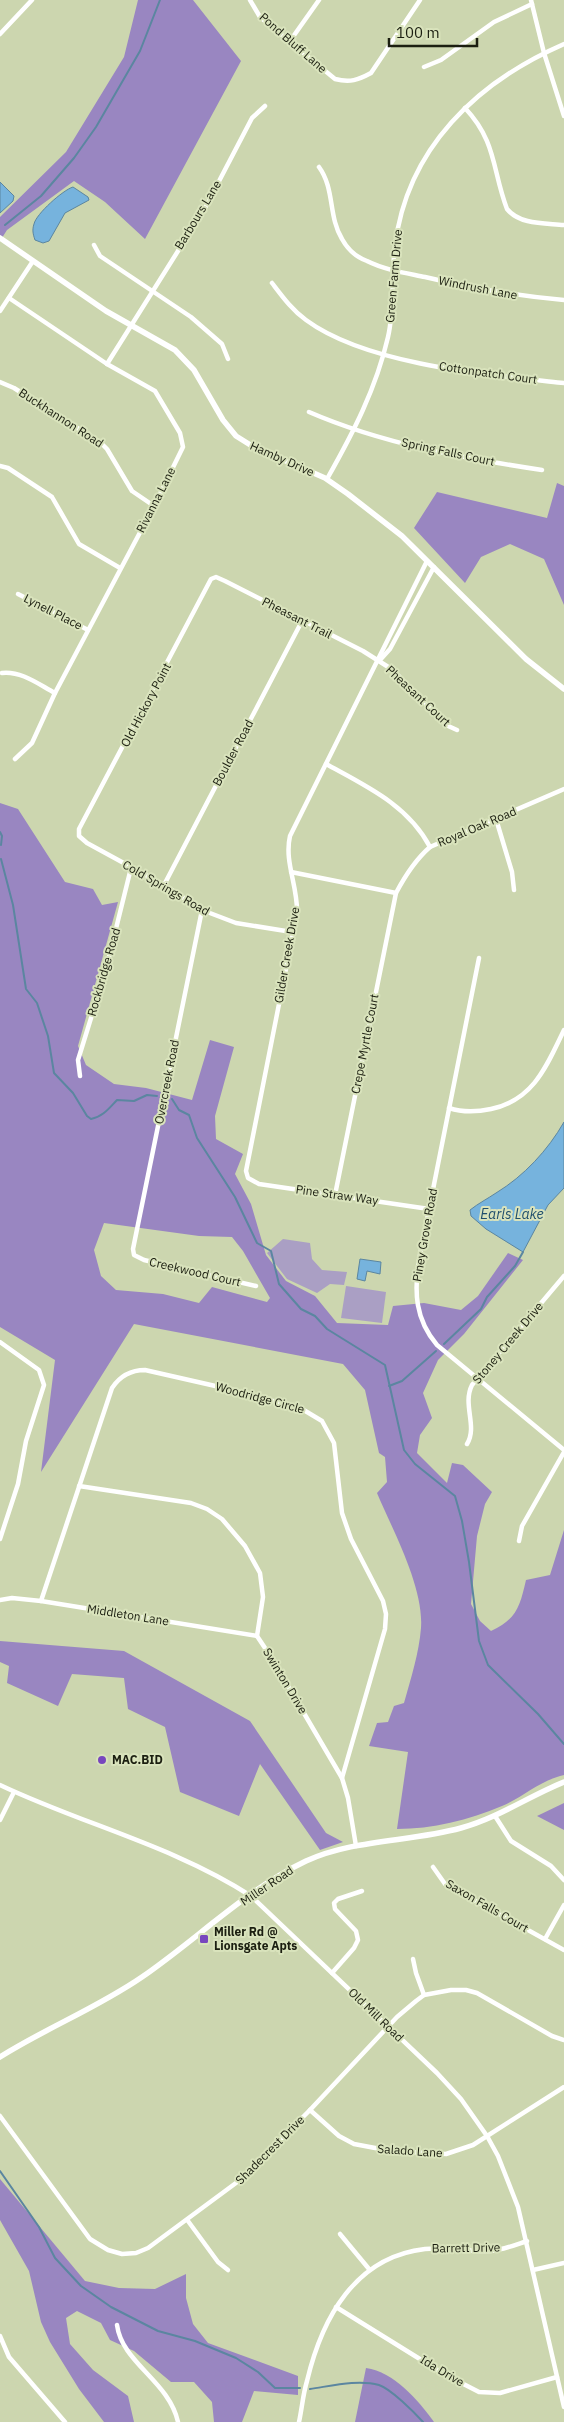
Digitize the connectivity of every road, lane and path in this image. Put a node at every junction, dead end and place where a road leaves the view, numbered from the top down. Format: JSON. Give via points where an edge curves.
{"nodes":[{"id":1,"x":32,"y":0,"type":"edge"},
{"id":2,"x":250,"y":0,"type":"edge"},
{"id":3,"x":319,"y":0,"type":"edge"},
{"id":4,"x":420,"y":0,"type":"edge"},
{"id":5,"x":532,"y":2,"type":"edge"},
{"id":6,"x":0,"y":34,"type":"edge"},
{"id":7,"x":290,"y":41,"type":"junction"},
{"id":8,"x":564,"y":44,"type":"edge"},
{"id":9,"x":544,"y":53,"type":"junction"},
{"id":10,"x":424,"y":68,"type":"dead end"},
{"id":11,"x":265,"y":106,"type":"dead end"},
{"id":12,"x":465,"y":108,"type":"junction"},
{"id":13,"x":564,"y":116,"type":"edge"},
{"id":14,"x":319,"y":167,"type":"dead end"},
{"id":15,"x":564,"y":225,"type":"edge"},
{"id":16,"x":0,"y":238,"type":"edge"},
{"id":17,"x":94,"y":245,"type":"dead end"},
{"id":18,"x":33,"y":261,"type":"junction"},
{"id":19,"x":393,"y":270,"type":"junction"},
{"id":20,"x":272,"y":283,"type":"dead end"},
{"id":21,"x":152,"y":290,"type":"junction"},
{"id":22,"x":9,"y":298,"type":"junction"},
{"id":23,"x":564,"y":300,"type":"edge"},
{"id":24,"x":0,"y":311,"type":"edge"},
{"id":25,"x":130,"y":325,"type":"junction"},
{"id":26,"x":384,"y":354,"type":"junction"},
{"id":27,"x":228,"y":359,"type":"dead end"},
{"id":28,"x":107,"y":364,"type":"junction"},
{"id":29,"x":0,"y":382,"type":"edge"},
{"id":30,"x":564,"y":383,"type":"edge"},
{"id":31,"x":309,"y":412,"type":"dead end"},
{"id":32,"x":354,"y":430,"type":"junction"},
{"id":33,"x":0,"y":466,"type":"edge"},
{"id":34,"x":542,"y":470,"type":"dead end"},
{"id":35,"x":327,"y":479,"type":"junction"},
{"id":36,"x":154,"y":506,"type":"junction"},
{"id":37,"x":428,"y":560,"type":"junction"},
{"id":38,"x":434,"y":567,"type":"junction"},
{"id":39,"x":120,"y":568,"type":"junction"},
{"id":40,"x":214,"y":578,"type":"joint"},
{"id":41,"x":18,"y":594,"type":"dead end"},
{"id":42,"x":302,"y":621,"type":"junction"},
{"id":43,"x":88,"y":630,"type":"junction"},
{"id":44,"x":379,"y":661,"type":"junction"},
{"id":45,"x":2,"y":674,"type":"dead end"},
{"id":46,"x":564,"y":688,"type":"edge"},
{"id":47,"x":55,"y":693,"type":"junction"},
{"id":48,"x":457,"y":730,"type":"dead end"},
{"id":49,"x":15,"y":759,"type":"dead end"},
{"id":50,"x":326,"y":764,"type":"junction"},
{"id":51,"x":564,"y":789,"type":"edge"},
{"id":52,"x":496,"y":819,"type":"junction"},
{"id":53,"x":79,"y":833,"type":"joint"},
{"id":54,"x":430,"y":847,"type":"junction"},
{"id":55,"x":131,"y":868,"type":"junction"},
{"id":56,"x":291,"y":872,"type":"junction"},
{"id":57,"x":164,"y":885,"type":"junction"},
{"id":58,"x":514,"y":890,"type":"dead end"},
{"id":59,"x":396,"y":893,"type":"junction"},
{"id":60,"x":202,"y":910,"type":"junction"},
{"id":61,"x":292,"y":932,"type":"junction"},
{"id":62,"x":479,"y":958,"type":"dead end"},
{"id":63,"x":564,"y":1030,"type":"edge"},
{"id":64,"x":80,"y":1076,"type":"dead end"},
{"id":65,"x":450,"y":1108,"type":"junction"},
{"id":66,"x":248,"y":1178,"type":"joint"},
{"id":67,"x":335,"y":1195,"type":"junction"},
{"id":68,"x":429,"y":1209,"type":"junction"},
{"id":69,"x":134,"y":1255,"type":"joint"},
{"id":70,"x":564,"y":1276,"type":"edge"},
{"id":71,"x":256,"y":1286,"type":"dead end"},
{"id":72,"x":0,"y":1342,"type":"edge"},
{"id":73,"x":476,"y":1378,"type":"junction"},
{"id":74,"x":467,"y":1444,"type":"dead end"},
{"id":75,"x":564,"y":1451,"type":"edge"},
{"id":76,"x":79,"y":1486,"type":"junction"},
{"id":77,"x":0,"y":1540,"type":"edge"},
{"id":78,"x":519,"y":1541,"type":"dead end"},
{"id":79,"x":0,"y":1600,"type":"edge"},
{"id":80,"x":41,"y":1601,"type":"junction"},
{"id":81,"x":257,"y":1636,"type":"junction"},
{"id":82,"x":342,"y":1778,"type":"junction"},
{"id":83,"x":564,"y":1782,"type":"edge"},
{"id":84,"x":0,"y":1785,"type":"edge"},
{"id":85,"x":14,"y":1792,"type":"junction"},
{"id":86,"x":495,"y":1816,"type":"junction"},
{"id":87,"x":0,"y":1820,"type":"edge"},
{"id":88,"x":356,"y":1846,"type":"junction"},
{"id":89,"x":433,"y":1867,"type":"dead end"},
{"id":90,"x":564,"y":1880,"type":"edge"},
{"id":91,"x":362,"y":1891,"type":"dead end"},
{"id":92,"x":252,"y":1896,"type":"junction"},
{"id":93,"x":564,"y":1905,"type":"edge"},
{"id":94,"x":545,"y":1939,"type":"junction"},
{"id":95,"x":564,"y":1950,"type":"edge"},
{"id":96,"x":413,"y":1959,"type":"dead end"},
{"id":97,"x":332,"y":1972,"type":"junction"},
{"id":98,"x":424,"y":1994,"type":"junction"},
{"id":99,"x":388,"y":2026,"type":"junction"},
{"id":100,"x":564,"y":2040,"type":"edge"},
{"id":101,"x":0,"y":2057,"type":"edge"},
{"id":102,"x":564,"y":2087,"type":"edge"},
{"id":103,"x":310,"y":2110,"type":"junction"},
{"id":104,"x":0,"y":2116,"type":"edge"},
{"id":105,"x":487,"y":2136,"type":"junction"},
{"id":106,"x":188,"y":2221,"type":"junction"},
{"id":107,"x":340,"y":2234,"type":"dead end"},
{"id":108,"x":527,"y":2242,"type":"junction"},
{"id":109,"x":564,"y":2263,"type":"edge"},
{"id":110,"x":228,"y":2270,"type":"dead end"},
{"id":111,"x":369,"y":2270,"type":"junction"},
{"id":112,"x":534,"y":2270,"type":"junction"},
{"id":113,"x":336,"y":2307,"type":"junction"},
{"id":114,"x":117,"y":2325,"type":"dead end"},
{"id":115,"x":0,"y":2336,"type":"edge"},
{"id":116,"x":557,"y":2377,"type":"junction"},
{"id":117,"x":564,"y":2407,"type":"edge"},
{"id":118,"x":65,"y":2422,"type":"edge"},
{"id":119,"x":178,"y":2422,"type":"edge"},
{"id":120,"x":299,"y":2422,"type":"edge"}],
"edges":[{"from":1,"to":6,"type":"street"},
{"from":2,"to":7,"type":"street","name":"Pond Bluff Lane","via":[[260,17]]},
{"from":3,"to":7,"type":"street"},
{"from":4,"to":7,"type":"street","name":"Pond Bluff Lane","via":[[371,73],[359,80],[346,82],[335,79]]},
{"from":5,"to":9,"type":"street"},
{"from":5,"to":10,"type":"street","via":[[494,22],[441,60]]},
{"from":8,"to":9,"type":"street","name":"Green Farm Drive"},
{"from":9,"to":12,"type":"street","name":"Green Farm Drive","via":[[511,70]]},
{"from":9,"to":13,"type":"street"},
{"from":11,"to":21,"type":"street","name":"Barbours Lane","via":[[252,118],[205,208]]},
{"from":12,"to":15,"type":"street","via":[[480,126],[490,146],[507,210],[512,216]]},
{"from":12,"to":19,"type":"street","name":"Green Farm Drive","via":[[434,142],[416,172],[399,222]]},
{"from":14,"to":19,"type":"street","name":"Windrush Lane","via":[[329,184],[336,228],[341,238],[365,261]]},
{"from":16,"to":18,"type":"street","name":"Hamby Drive"},
{"from":17,"to":21,"type":"street","via":[[100,256]]},
{"from":18,"to":22,"type":"street"},
{"from":18,"to":25,"type":"street","name":"Hamby Drive"},
{"from":19,"to":23,"type":"street","name":"Windrush Lane","via":[[520,296]]},
{"from":19,"to":26,"type":"street","name":"Green Farm Drive","via":[[392,313]]},
{"from":20,"to":26,"type":"street","name":"Cottonpatch Court","via":[[305,320],[349,344]]},
{"from":21,"to":25,"type":"street","name":"Barbours Lane"},
{"from":21,"to":27,"type":"street","via":[[222,344]]},
{"from":22,"to":24,"type":"street"},
{"from":22,"to":28,"type":"street","name":"Rivanna Lane"},
{"from":25,"to":28,"type":"street","name":"Barbours Lane"},
{"from":25,"to":35,"type":"street","name":"Hamby Drive","via":[[185,359],[236,436]]},
{"from":26,"to":30,"type":"street","name":"Cottonpatch Court","via":[[473,373]]},
{"from":26,"to":32,"type":"street","name":"Green Farm Drive"},
{"from":28,"to":36,"type":"street","name":"Rivanna Lane","via":[[155,391],[180,433],[183,447]]},
{"from":29,"to":36,"type":"street","name":"Buckhannon Road","via":[[101,443],[132,491]]},
{"from":31,"to":32,"type":"street","name":"Spring Falls Court"},
{"from":32,"to":34,"type":"street","name":"Spring Falls Court","via":[[467,458]]},
{"from":32,"to":35,"type":"street","name":"Green Farm Drive"},
{"from":33,"to":39,"type":"street","via":[[52,497],[80,544]]},
{"from":35,"to":37,"type":"street","name":"Hamby Drive"},
{"from":36,"to":39,"type":"street","name":"Rivanna Lane"},
{"from":37,"to":38,"type":"street","name":"Hamby Drive"},
{"from":37,"to":44,"type":"street","name":"Gilder Creek Drive","via":[[383,647]]},
{"from":38,"to":44,"type":"street","name":"Gilder Creek Drive","via":[[390,649]]},
{"from":38,"to":46,"type":"street","name":"Hamby Drive","via":[[526,658]]},
{"from":39,"to":43,"type":"street","name":"Rivanna Lane"},
{"from":40,"to":42,"type":"street","name":"Pheasant Trail","via":[[225,580]]},
{"from":40,"to":53,"type":"street","name":"Old Hickory Point"},
{"from":41,"to":43,"type":"street","name":"Lynell Place"},
{"from":42,"to":44,"type":"street","name":"Pheasant Trail"},
{"from":42,"to":57,"type":"street","name":"Boulder Road"},
{"from":43,"to":47,"type":"street","name":"Rivanna Lane"},
{"from":44,"to":48,"type":"street","name":"Pheasant Court","via":[[393,670],[446,725]]},
{"from":44,"to":50,"type":"street","name":"Gilder Creek Drive"},
{"from":45,"to":47,"type":"street","via":[[12,672]]},
{"from":47,"to":49,"type":"street","name":"Rivanna Lane","via":[[32,743]]},
{"from":50,"to":54,"type":"street","via":[[392,801],[424,835]]},
{"from":50,"to":56,"type":"street","name":"Gilder Creek Drive","via":[[290,836]]},
{"from":51,"to":52,"type":"street","name":"Royal Oak Road"},
{"from":52,"to":54,"type":"street","name":"Royal Oak Road"},
{"from":52,"to":58,"type":"street"},
{"from":53,"to":55,"type":"street","name":"Cold Springs Road","via":[[82,840]]},
{"from":54,"to":59,"type":"street","name":"Royal Oak Road","via":[[419,857]]},
{"from":55,"to":57,"type":"street","name":"Cold Springs Road"},
{"from":55,"to":64,"type":"street","name":"Rockbridge Road","via":[[108,966],[78,1060]]},
{"from":56,"to":59,"type":"street"},
{"from":56,"to":61,"type":"street","name":"Gilder Creek Drive","via":[[298,906]]},
{"from":57,"to":60,"type":"street","name":"Cold Springs Road"},
{"from":59,"to":67,"type":"street","name":"Crepe Myrtle Court"},
{"from":60,"to":61,"type":"street","name":"Cold Springs Road","via":[[236,923]]},
{"from":60,"to":69,"type":"street","name":"Overcreek Road"},
{"from":61,"to":66,"type":"street","name":"Gilder Creek Drive","via":[[252,1134],[246,1171]]},
{"from":62,"to":65,"type":"street","name":"Piney Grove Road"},
{"from":63,"to":65,"type":"street","via":[[542,1074],[521,1097],[485,1111],[460,1112]]},
{"from":65,"to":68,"type":"street","name":"Piney Grove Road"},
{"from":66,"to":67,"type":"street","name":"Pine Straw Way","via":[[259,1184]]},
{"from":67,"to":68,"type":"street","name":"Pine Straw Way"},
{"from":68,"to":73,"type":"street","name":"Piney Grove Road","via":[[416,1279],[418,1311],[437,1345]]},
{"from":69,"to":71,"type":"street","name":"Creekwood Court"},
{"from":70,"to":73,"type":"street","name":"Stoney Creek Drive"},
{"from":72,"to":77,"type":"street","via":[[39,1370],[44,1379],[18,1484]]},
{"from":73,"to":74,"type":"street","name":"Stoney Creek Drive","via":[[468,1396],[472,1432]]},
{"from":73,"to":75,"type":"street","name":"Piney Grove Road"},
{"from":75,"to":78,"type":"street","via":[[522,1526]]},
{"from":76,"to":80,"type":"street","name":"Woodridge Circle"},
{"from":76,"to":81,"type":"street","name":"Swinton Drive","via":[[191,1503],[222,1520],[245,1546],[260,1573],[263,1597]]},
{"from":76,"to":82,"type":"street","name":"Woodridge Circle","via":[[112,1388],[120,1377],[132,1371],[145,1370],[233,1390],[302,1409],[322,1421],[334,1443],[339,1498],[346,1528],[380,1594],[386,1614]]},
{"from":79,"to":80,"type":"street","name":"Middleton Lane"},
{"from":80,"to":81,"type":"street","name":"Middleton Lane"},
{"from":81,"to":82,"type":"street","name":"Swinton Drive"},
{"from":82,"to":88,"type":"street","name":"Swinton Drive"},
{"from":83,"to":86,"type":"street","name":"Miller Road"},
{"from":84,"to":85,"type":"street","name":"Old Mill Road"},
{"from":85,"to":87,"type":"street"},
{"from":85,"to":92,"type":"street","name":"Old Mill Road","via":[[153,1848],[231,1883]]},
{"from":86,"to":88,"type":"street","name":"Miller Road","via":[[458,1829]]},
{"from":86,"to":90,"type":"street","via":[[511,1841],[551,1866]]},
{"from":88,"to":92,"type":"street","name":"Miller Road","via":[[307,1861]]},
{"from":89,"to":94,"type":"street","name":"Saxon Falls Court","via":[[445,1884]]},
{"from":91,"to":97,"type":"street","via":[[334,1903],[356,1931],[358,1940]]},
{"from":92,"to":97,"type":"street","name":"Old Mill Road"},
{"from":92,"to":101,"type":"street","name":"Miller Road","via":[[131,1984]]},
{"from":93,"to":94,"type":"street"},
{"from":94,"to":95,"type":"street","name":"Saxon Falls Court"},
{"from":96,"to":98,"type":"street"},
{"from":97,"to":99,"type":"street","name":"Old Mill Road"},
{"from":98,"to":99,"type":"street","name":"Shadecrest Drive"},
{"from":98,"to":100,"type":"street","via":[[451,1990],[477,1993]]},
{"from":99,"to":103,"type":"street","name":"Shadecrest Drive"},
{"from":99,"to":105,"type":"street","name":"Old Mill Road","via":[[461,2099]]},
{"from":102,"to":105,"type":"street","name":"Salado Lane"},
{"from":103,"to":105,"type":"street","name":"Salado Lane","via":[[344,2139],[391,2151],[446,2154],[468,2148]]},
{"from":103,"to":106,"type":"street","name":"Shadecrest Drive","via":[[240,2180]]},
{"from":104,"to":106,"type":"street","name":"Shadecrest Drive","via":[[81,2229],[98,2245],[117,2253],[136,2253]]},
{"from":105,"to":108,"type":"street","name":"Old Mill Road","via":[[509,2181]]},
{"from":106,"to":110,"type":"street","via":[[210,2252]]},
{"from":107,"to":111,"type":"street"},
{"from":108,"to":111,"type":"street","name":"Barrett Drive","via":[[490,2251],[436,2248],[416,2251],[391,2258]]},
{"from":108,"to":112,"type":"street","name":"Old Mill Road"},
{"from":109,"to":112,"type":"street"},
{"from":111,"to":113,"type":"street","name":"Barrett Drive","via":[[344,2294]]},
{"from":112,"to":116,"type":"street","name":"Old Mill Road"},
{"from":113,"to":116,"type":"street","name":"Ida Drive","via":[[444,2374],[480,2392],[500,2393]]},
{"from":113,"to":120,"type":"street","name":"Barrett Drive","via":[[324,2328],[312,2362]]},
{"from":114,"to":119,"type":"street","via":[[128,2350],[168,2397]]},
{"from":115,"to":118,"type":"street","via":[[9,2357]]},
{"from":116,"to":117,"type":"street","name":"Old Mill Road"}]}
